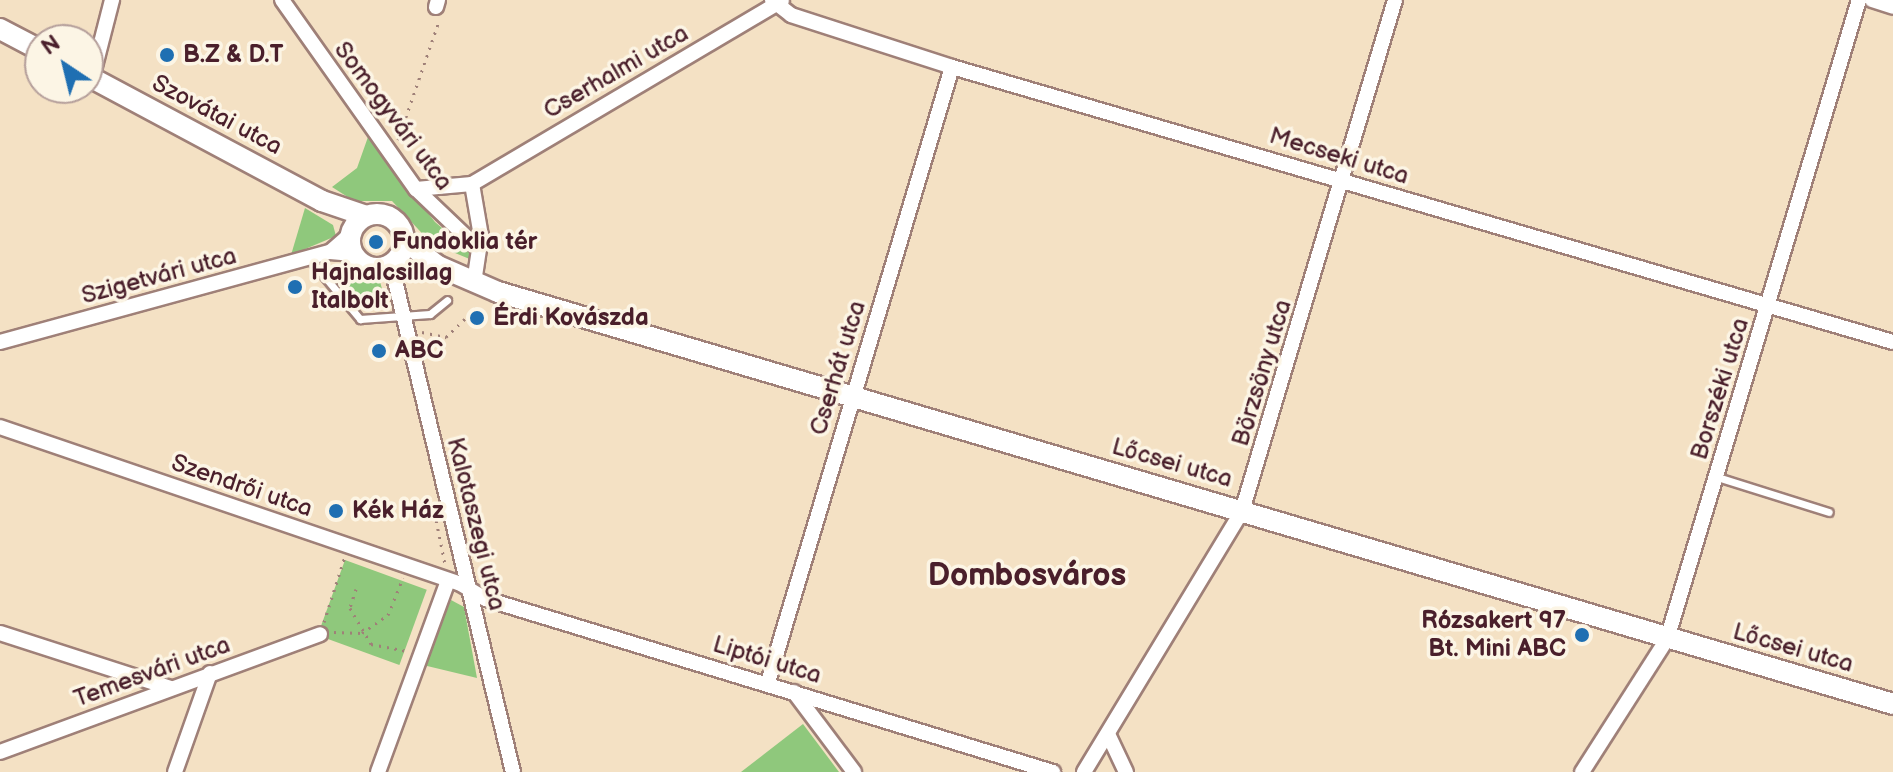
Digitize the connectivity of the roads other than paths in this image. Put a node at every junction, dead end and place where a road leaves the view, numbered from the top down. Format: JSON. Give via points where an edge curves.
{"nodes":[{"id":1,"x":112,"y":0,"type":"edge"},
{"id":2,"x":282,"y":0,"type":"edge"},
{"id":3,"x":1395,"y":0,"type":"edge"},
{"id":4,"x":1859,"y":0,"type":"edge"},
{"id":5,"x":1872,"y":0,"type":"edge"},
{"id":6,"x":777,"y":2,"type":"edge"},
{"id":7,"x":1893,"y":7,"type":"edge"},
{"id":8,"x":104,"y":28,"type":"edge"},
{"id":9,"x":0,"y":29,"type":"edge"},
{"id":10,"x":24,"y":42,"type":"edge"},
{"id":11,"x":952,"y":67,"type":"junction"},
{"id":12,"x":104,"y":84,"type":"edge"},
{"id":13,"x":1343,"y":180,"type":"junction"},
{"id":14,"x":472,"y":184,"type":"junction"},
{"id":15,"x":416,"y":189,"type":"junction"},
{"id":16,"x":322,"y":201,"type":"junction"},
{"id":17,"x":366,"y":216,"type":"junction"},
{"id":18,"x":352,"y":244,"type":"junction"},
{"id":19,"x":479,"y":249,"type":"junction"},
{"id":20,"x":309,"y":258,"type":"junction"},
{"id":21,"x":393,"y":258,"type":"junction"},
{"id":22,"x":474,"y":283,"type":"junction"},
{"id":23,"x":447,"y":300,"type":"dead end"},
{"id":24,"x":1769,"y":305,"type":"junction"},
{"id":25,"x":402,"y":319,"type":"junction"},
{"id":26,"x":0,"y":342,"type":"edge"},
{"id":27,"x":1893,"y":342,"type":"edge"},
{"id":28,"x":852,"y":397,"type":"junction"},
{"id":29,"x":0,"y":427,"type":"edge"},
{"id":30,"x":1717,"y":477,"type":"junction"},
{"id":31,"x":1242,"y":511,"type":"junction"},
{"id":32,"x":1829,"y":512,"type":"dead end"},
{"id":33,"x":447,"y":583,"type":"junction"},
{"id":34,"x":469,"y":587,"type":"junction"},
{"id":35,"x":0,"y":633,"type":"edge"},
{"id":36,"x":320,"y":634,"type":"road end"},
{"id":37,"x":1667,"y":639,"type":"junction"},
{"id":38,"x":210,"y":673,"type":"junction"},
{"id":39,"x":768,"y":682,"type":"junction"},
{"id":40,"x":170,"y":688,"type":"junction"},
{"id":41,"x":794,"y":692,"type":"junction"},
{"id":42,"x":1893,"y":704,"type":"edge"},
{"id":43,"x":1108,"y":734,"type":"junction"},
{"id":44,"x":0,"y":752,"type":"edge"},
{"id":45,"x":175,"y":772,"type":"edge"},
{"id":46,"x":378,"y":772,"type":"edge"},
{"id":47,"x":513,"y":772,"type":"edge"},
{"id":48,"x":854,"y":772,"type":"edge"},
{"id":49,"x":1053,"y":772,"type":"edge"},
{"id":50,"x":1084,"y":772,"type":"edge"},
{"id":51,"x":1126,"y":772,"type":"edge"},
{"id":52,"x":1582,"y":772,"type":"edge"}],
"edges":[{"from":1,"to":8,"type":"street"},
{"from":2,"to":15,"type":"street","name":"Somogyvári utca"},
{"from":3,"to":13,"type":"street","name":"Börzsöny utca"},
{"from":4,"to":24,"type":"street","name":"Borszéki utca"},
{"from":5,"to":7,"type":"street"},
{"from":6,"to":11,"type":"street","name":"Mecseki utca"},
{"from":6,"to":14,"type":"street","name":"Cserhalmi utca"},
{"from":9,"to":10,"type":"street"},
{"from":11,"to":13,"type":"street","name":"Mecseki utca"},
{"from":11,"to":28,"type":"street","name":"Cserhát utca"},
{"from":12,"to":16,"type":"street","name":"Szovátai utca"},
{"from":13,"to":24,"type":"street","name":"Mecseki utca"},
{"from":13,"to":31,"type":"street","name":"Börzsöny utca"},
{"from":14,"to":15,"type":"street","name":"Cserhalmi utca"},
{"from":14,"to":19,"type":"street"},
{"from":15,"to":19,"type":"street","name":"Somogyvári utca"},
{"from":16,"to":17,"type":"street"},
{"from":16,"to":18,"type":"street"},
{"from":17,"to":18,"type":"street"},
{"from":17,"to":21,"type":"street","via":[[393,220]]},
{"from":18,"to":20,"type":"street","name":"Szigetvári utca"},
{"from":18,"to":21,"type":"street"},
{"from":19,"to":22,"type":"street"},
{"from":20,"to":25,"type":"lane","via":[[350,314]]},
{"from":20,"to":26,"type":"street","name":"Szigetvári utca"},
{"from":21,"to":22,"type":"street","name":"Lőcsei utca","via":[[438,266]]},
{"from":21,"to":25,"type":"street","name":"Kalotaszegi utca"},
{"from":22,"to":28,"type":"street","name":"Lőcsei utca"},
{"from":23,"to":25,"type":"lane","via":[[430,314]]},
{"from":24,"to":27,"type":"street","name":"Mecseki utca"},
{"from":24,"to":30,"type":"street","name":"Borszéki utca"},
{"from":25,"to":34,"type":"street","name":"Kalotaszegi utca"},
{"from":28,"to":31,"type":"street","name":"Lőcsei utca"},
{"from":28,"to":39,"type":"street","name":"Cserhát utca"},
{"from":29,"to":33,"type":"street","name":"Szendrői utca"},
{"from":30,"to":32,"type":"lane"},
{"from":30,"to":37,"type":"street","name":"Borszéki utca"},
{"from":31,"to":37,"type":"street","name":"Lőcsei utca"},
{"from":31,"to":43,"type":"street","name":"Börzsöny utca"},
{"from":33,"to":34,"type":"street","name":"Szendrői utca"},
{"from":33,"to":46,"type":"street"},
{"from":34,"to":39,"type":"street","name":"Liptói utca"},
{"from":34,"to":47,"type":"street","name":"Kalotaszegi utca"},
{"from":35,"to":40,"type":"street"},
{"from":36,"to":38,"type":"street","name":"Temesvári utca"},
{"from":37,"to":42,"type":"street","name":"Lőcsei utca"},
{"from":37,"to":52,"type":"street","name":"Borszéki utca"},
{"from":38,"to":40,"type":"street","name":"Temesvári utca"},
{"from":38,"to":45,"type":"street"},
{"from":39,"to":41,"type":"street","name":"Liptói utca"},
{"from":40,"to":44,"type":"street","name":"Temesvári utca"},
{"from":41,"to":48,"type":"street"},
{"from":41,"to":49,"type":"street","name":"Liptói utca"},
{"from":43,"to":50,"type":"street","name":"Börzsöny utca"},
{"from":43,"to":51,"type":"street"}]}
